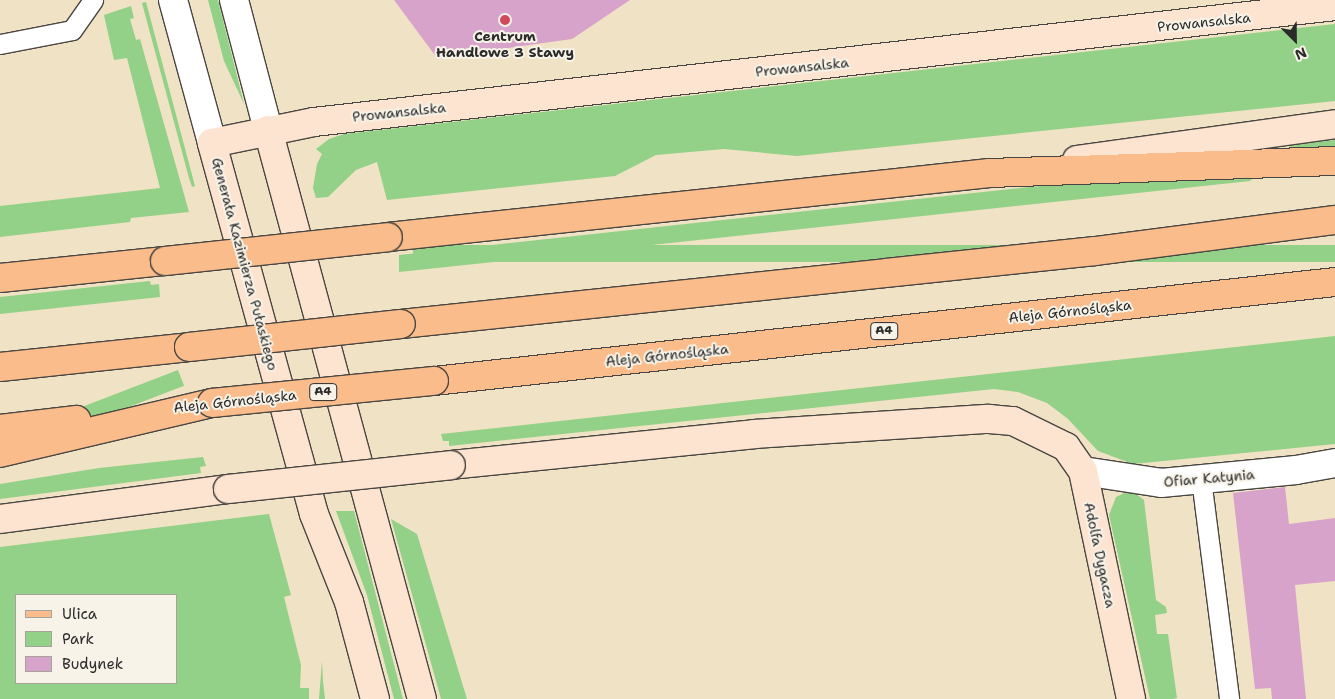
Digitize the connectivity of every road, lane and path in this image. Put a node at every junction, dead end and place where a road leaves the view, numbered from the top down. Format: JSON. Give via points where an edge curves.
{"nodes":[{"id":1,"x":93,"y":0,"type":"edge"},
{"id":2,"x":173,"y":0,"type":"edge"},
{"id":3,"x":1335,"y":6,"type":"edge"},
{"id":4,"x":238,"y":7,"type":"edge"},
{"id":5,"x":0,"y":44,"type":"edge"},
{"id":6,"x":1335,"y":124,"type":"edge"},
{"id":7,"x":268,"y":130,"type":"junction"},
{"id":8,"x":212,"y":143,"type":"junction"},
{"id":9,"x":1335,"y":161,"type":"edge"},
{"id":10,"x":990,"y":173,"type":"junction"},
{"id":11,"x":1335,"y":220,"type":"edge"},
{"id":12,"x":0,"y":278,"type":"edge"},
{"id":13,"x":1335,"y":282,"type":"edge"},
{"id":14,"x":0,"y":367,"type":"edge"},
{"id":15,"x":212,"y":403,"type":"junction"},
{"id":16,"x":0,"y":429,"type":"edge"},
{"id":17,"x":0,"y":453,"type":"edge"},
{"id":18,"x":1335,"y":463,"type":"edge"},
{"id":19,"x":1083,"y":471,"type":"junction"},
{"id":20,"x":1201,"y":479,"type":"junction"},
{"id":21,"x":0,"y":518,"type":"edge"},
{"id":22,"x":374,"y":699,"type":"edge"},
{"id":23,"x":422,"y":699,"type":"edge"},
{"id":24,"x":1131,"y":699,"type":"edge"},
{"id":25,"x":1229,"y":699,"type":"edge"}],
"edges":[{"from":1,"to":5,"type":"lane","via":[[72,30]]},
{"from":2,"to":8,"type":"street","name":"Generała Kazimierza Pułaskiego"},
{"from":3,"to":7,"type":"street","name":"Prowansalska","via":[[314,122]]},
{"from":4,"to":7,"type":"street"},
{"from":6,"to":10,"type":"street"},
{"from":7,"to":8,"type":"street","name":"Prowansalska"},
{"from":7,"to":23,"type":"street"},
{"from":8,"to":22,"type":"street","name":"Generała Kazimierza Pułaskiego","via":[[314,514],[349,602]]},
{"from":9,"to":10,"type":"main road"},
{"from":10,"to":12,"type":"main road","bridge":true},
{"from":11,"to":14,"type":"main road","bridge":true,"via":[[1095,251]]},
{"from":13,"to":15,"type":"main road","name":"Aleja Górnośląska","number":"A4","bridge":true},
{"from":15,"to":16,"type":"main road","name":"Aleja Górnośląska","number":"A4"},
{"from":15,"to":17,"type":"main road"},
{"from":18,"to":20,"type":"street","name":"Ofiar Katynia"},
{"from":19,"to":20,"type":"street","name":"Ofiar Katynia","via":[[1161,482]]},
{"from":19,"to":21,"type":"street","name":"Adolfa Dygacza","bridge":true,"via":[[1066,447],[1038,431],[1013,421],[989,419],[754,434],[228,489]]},
{"from":19,"to":24,"type":"street","name":"Adolfa Dygacza"},
{"from":20,"to":25,"type":"lane"}]}
